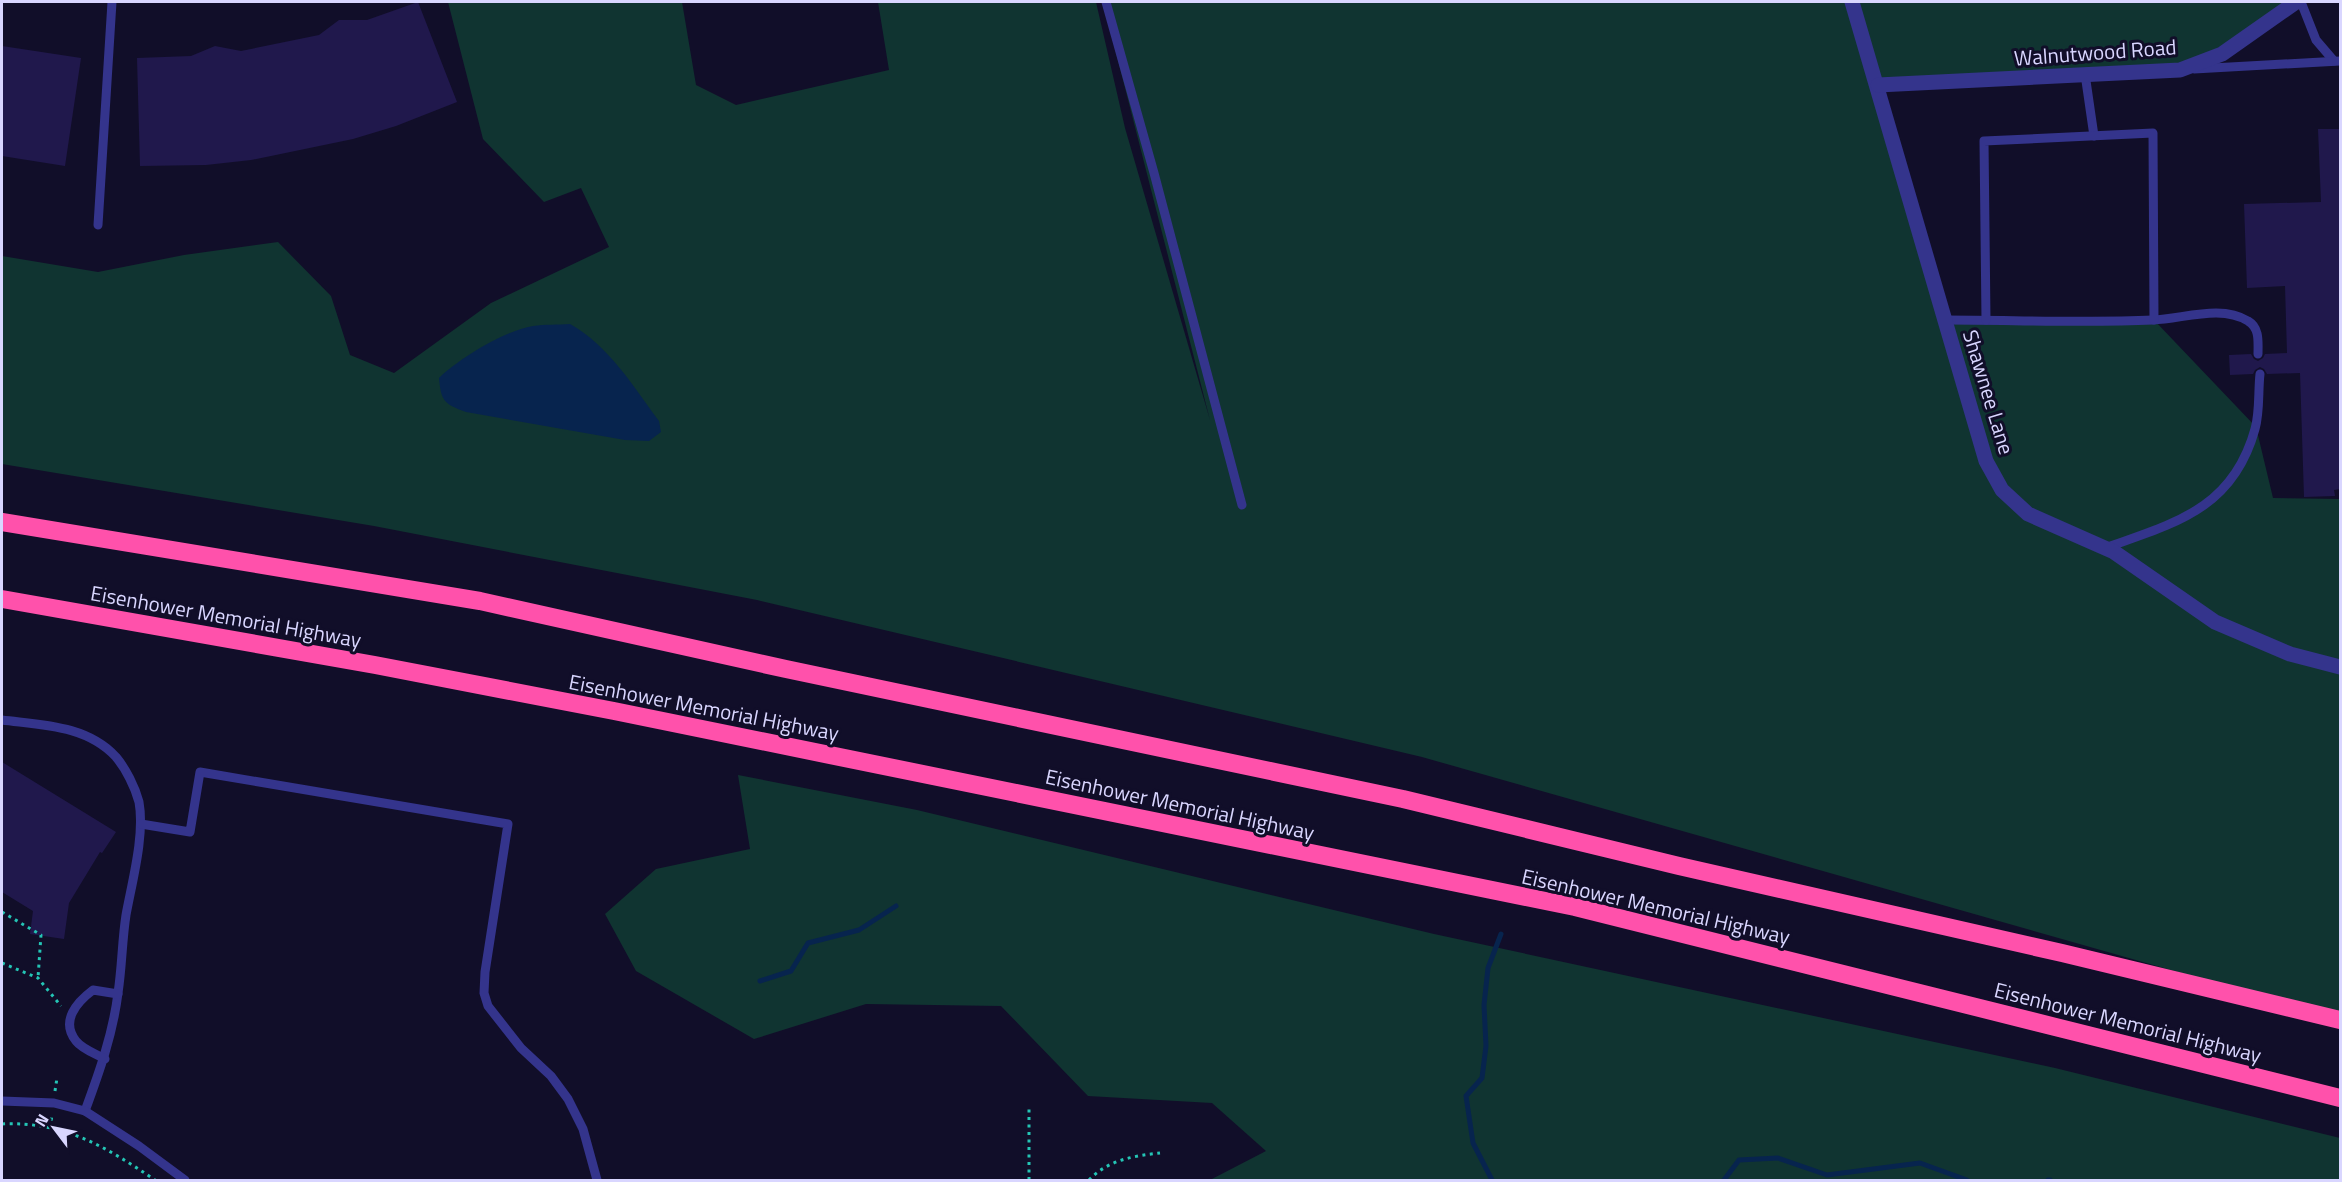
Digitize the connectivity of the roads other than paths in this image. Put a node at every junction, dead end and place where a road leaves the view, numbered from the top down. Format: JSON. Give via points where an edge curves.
{"nodes":[{"id":1,"x":112,"y":2,"type":"edge"},
{"id":2,"x":1106,"y":2,"type":"edge"},
{"id":3,"x":1852,"y":2,"type":"edge"},
{"id":4,"x":2296,"y":2,"type":"edge"},
{"id":5,"x":2301,"y":2,"type":"edge"},
{"id":6,"x":2337,"y":61,"type":"edge"},
{"id":7,"x":2180,"y":70,"type":"junction"},
{"id":8,"x":2085,"y":74,"type":"junction"},
{"id":9,"x":1878,"y":85,"type":"junction"},
{"id":10,"x":2094,"y":136,"type":"junction"},
{"id":11,"x":98,"y":225,"type":"dead end"},
{"id":12,"x":1945,"y":320,"type":"junction"},
{"id":13,"x":1986,"y":320,"type":"junction"},
{"id":14,"x":2154,"y":320,"type":"junction"},
{"id":15,"x":2258,"y":354,"type":"dead end"},
{"id":16,"x":2260,"y":374,"type":"dead end"},
{"id":17,"x":1242,"y":505,"type":"dead end"},
{"id":18,"x":2,"y":522,"type":"edge"},
{"id":19,"x":2105,"y":548,"type":"junction"},
{"id":20,"x":2,"y":599,"type":"edge"},
{"id":21,"x":2340,"y":668,"type":"edge"},
{"id":22,"x":2,"y":720,"type":"edge"},
{"id":23,"x":141,"y":824,"type":"junction"},
{"id":24,"x":118,"y":993,"type":"junction"},
{"id":25,"x":2340,"y":1020,"type":"edge"},
{"id":26,"x":105,"y":1059,"type":"junction"},
{"id":27,"x":2340,"y":1098,"type":"edge"},
{"id":28,"x":2,"y":1101,"type":"edge"},
{"id":29,"x":85,"y":1111,"type":"junction"},
{"id":30,"x":185,"y":1180,"type":"edge"},
{"id":31,"x":597,"y":1180,"type":"edge"}],
"edges":[{"from":1,"to":11,"type":"lane"},
{"from":2,"to":17,"type":"lane"},
{"from":3,"to":9,"type":"street","name":"Shawnee Lane"},
{"from":4,"to":7,"type":"street","name":"Walnutwood Road","via":[[2222,54]]},
{"from":5,"to":6,"type":"lane","via":[[2316,40]]},
{"from":6,"to":7,"type":"lane"},
{"from":7,"to":8,"type":"street","name":"Walnutwood Road"},
{"from":8,"to":9,"type":"street","name":"Walnutwood Road"},
{"from":8,"to":10,"type":"lane"},
{"from":9,"to":12,"type":"street","name":"Shawnee Lane"},
{"from":10,"to":13,"type":"lane","via":[[1984,141]]},
{"from":10,"to":14,"type":"lane","via":[[2153,134]]},
{"from":12,"to":13,"type":"lane"},
{"from":12,"to":19,"type":"street","name":"Shawnee Lane","via":[[1986,461],[2002,490],[2028,514]]},
{"from":13,"to":14,"type":"lane"},
{"from":14,"to":15,"type":"lane","via":[[2215,313],[2238,317],[2258,331]]},
{"from":16,"to":19,"type":"lane","via":[[2256,427],[2243,462],[2227,486],[2201,508],[2172,523]]},
{"from":18,"to":25,"type":"highway","via":[[480,601],[1403,799]]},
{"from":19,"to":21,"type":"street","name":"Shawnee Lane","via":[[2215,622],[2290,654]]},
{"from":20,"to":27,"type":"highway","name":"Eisenhower Memorial Highway","via":[[614,711],[1575,907]]},
{"from":22,"to":23,"type":"lane","via":[[67,729],[102,744],[130,779]]},
{"from":23,"to":24,"type":"lane","via":[[123,934]]},
{"from":23,"to":31,"type":"lane","via":[[190,832],[200,772],[508,824],[484,993],[488,1006],[521,1048],[551,1076],[568,1099],[583,1129]]},
{"from":24,"to":26,"type":"lane"},
{"from":24,"to":26,"type":"lane","via":[[93,990],[70,1013],[76,1042]]},
{"from":26,"to":29,"type":"lane"},
{"from":28,"to":29,"type":"lane","via":[[54,1103]]},
{"from":29,"to":30,"type":"lane"}]}
